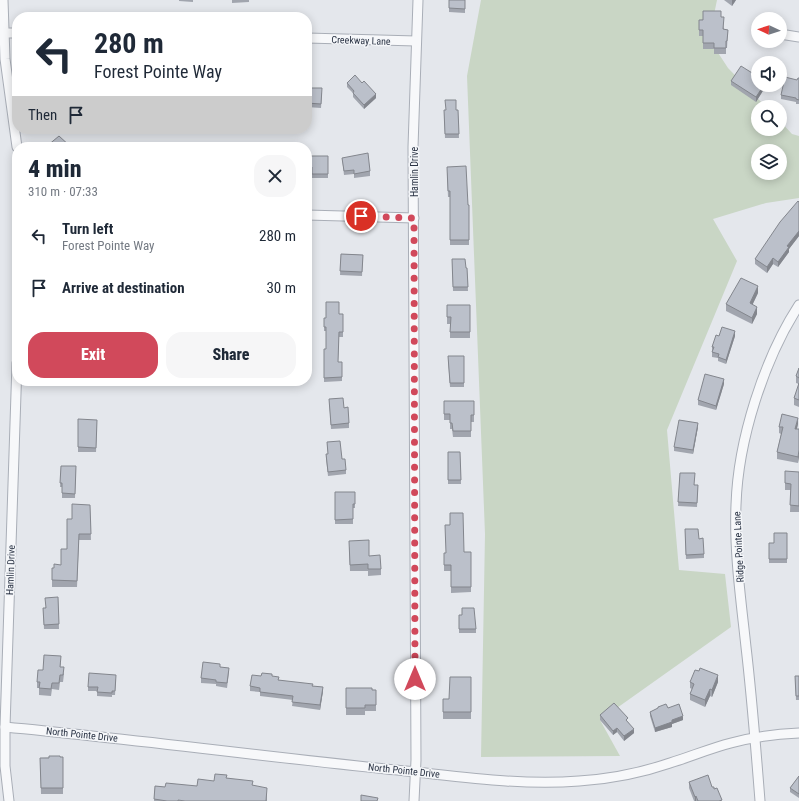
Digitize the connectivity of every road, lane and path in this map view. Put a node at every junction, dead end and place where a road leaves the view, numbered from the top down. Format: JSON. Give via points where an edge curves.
{"nodes":[{"id":1,"x":3,"y":0,"type":"edge"},
{"id":2,"x":418,"y":0,"type":"edge"},
{"id":3,"x":3,"y":33,"type":"junction"},
{"id":4,"x":12,"y":33,"type":"edge"},
{"id":5,"x":787,"y":35,"type":"edge"},
{"id":6,"x":799,"y":37,"type":"edge"},
{"id":7,"x":312,"y":38,"type":"edge"},
{"id":8,"x":416,"y":42,"type":"junction"},
{"id":9,"x":12,"y":110,"type":"edge"},
{"id":10,"x":312,"y":215,"type":"edge"},
{"id":11,"x":414,"y":218,"type":"junction"},
{"id":12,"x":799,"y":304,"type":"edge"},
{"id":13,"x":16,"y":386,"type":"edge"},
{"id":14,"x":5,"y":727,"type":"junction"},
{"id":15,"x":799,"y":733,"type":"edge"},
{"id":16,"x":755,"y":738,"type":"junction"},
{"id":17,"x":415,"y":771,"type":"junction"},
{"id":18,"x":9,"y":801,"type":"edge"},
{"id":19,"x":414,"y":801,"type":"edge"},
{"id":20,"x":760,"y":801,"type":"edge"}],
"edges":[{"from":1,"to":3,"type":"street"},
{"from":2,"to":8,"type":"street","name":"Hamlin Drive"},
{"from":3,"to":4,"type":"street"},
{"from":3,"to":9,"type":"street"},
{"from":5,"to":6,"type":"street"},
{"from":7,"to":8,"type":"street","name":"Creekway Lane"},
{"from":8,"to":11,"type":"street","name":"Hamlin Drive"},
{"from":10,"to":11,"type":"street"},
{"from":11,"to":17,"type":"street","name":"Hamlin Drive"},
{"from":12,"to":16,"type":"street","name":"Ridge Pointe Lane","via":[[768,366],[756,400],[747,434],[738,488],[736,535]]},
{"from":13,"to":14,"type":"street","name":"Hamlin Drive"},
{"from":14,"to":17,"type":"street","name":"North Pointe Drive"},
{"from":14,"to":18,"type":"street","name":"Hamlin Drive","via":[[5,766]]},
{"from":15,"to":16,"type":"street","name":"North Pointe Drive"},
{"from":16,"to":17,"type":"street","name":"North Pointe Drive","via":[[639,772],[580,781],[505,781]]},
{"from":16,"to":20,"type":"street","name":"Ridge Pointe Lane"},
{"from":17,"to":19,"type":"street","name":"Hamlin Drive"}]}
